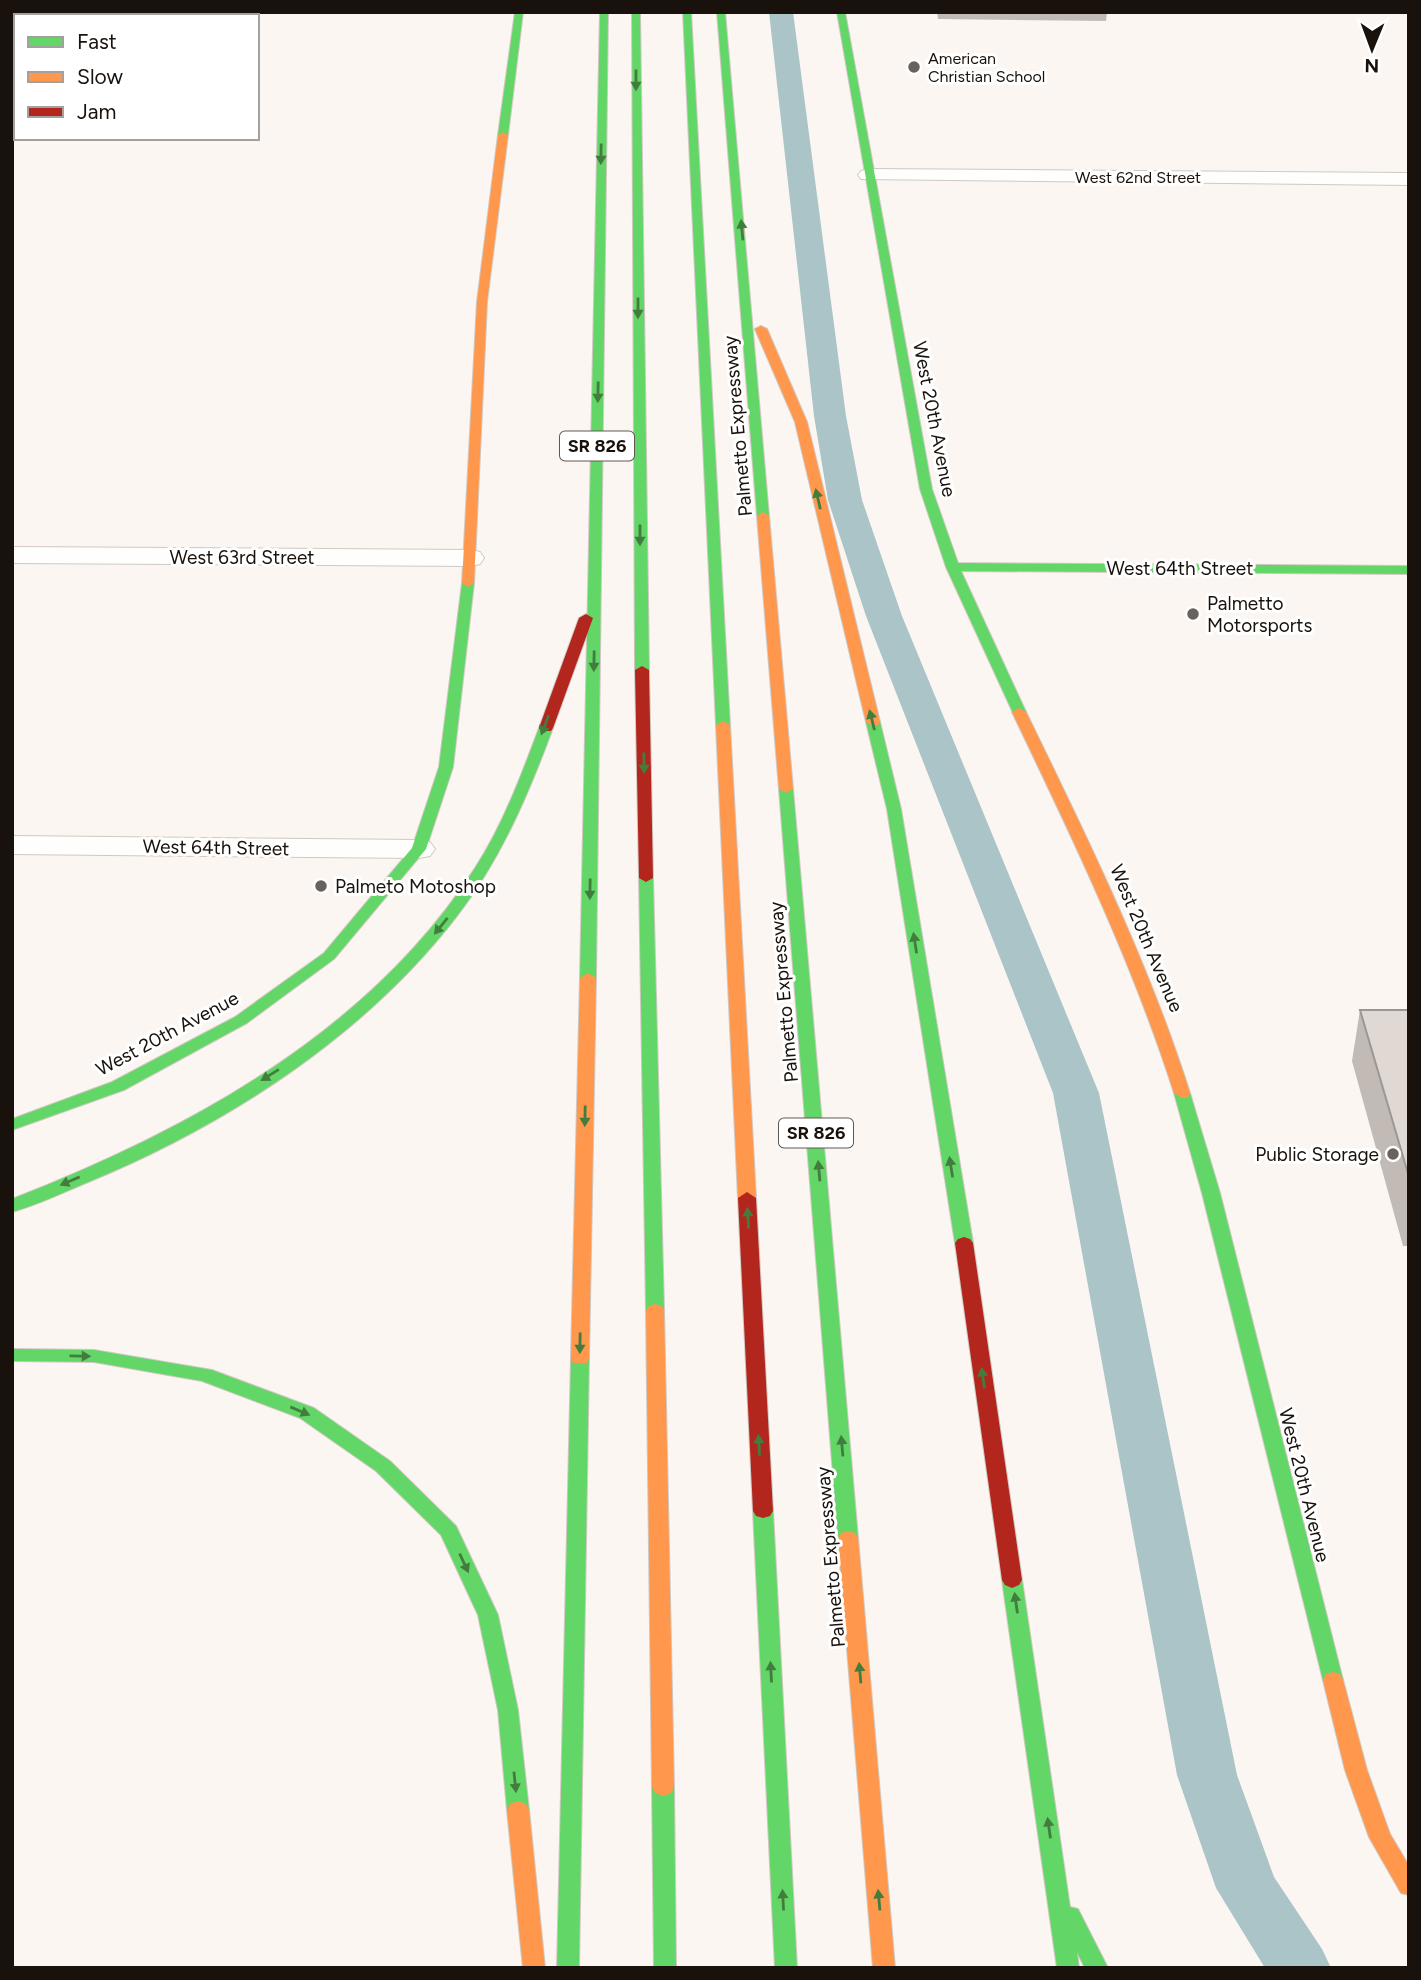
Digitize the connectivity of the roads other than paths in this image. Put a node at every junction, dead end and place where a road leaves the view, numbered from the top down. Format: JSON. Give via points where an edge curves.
{"nodes":[{"id":1,"x":519,"y":12,"type":"edge"},
{"id":2,"x":604,"y":12,"type":"edge"},
{"id":3,"x":636,"y":12,"type":"edge"},
{"id":4,"x":687,"y":12,"type":"edge"},
{"id":5,"x":721,"y":12,"type":"edge"},
{"id":6,"x":841,"y":12,"type":"edge"},
{"id":7,"x":868,"y":175,"type":"junction"},
{"id":8,"x":1409,"y":179,"type":"edge"},
{"id":9,"x":747,"y":298,"type":"junction"},
{"id":10,"x":12,"y":555,"type":"edge"},
{"id":11,"x":471,"y":558,"type":"junction"},
{"id":12,"x":952,"y":566,"type":"junction"},
{"id":13,"x":1409,"y":570,"type":"edge"},
{"id":14,"x":596,"y":593,"type":"junction"},
{"id":15,"x":12,"y":845,"type":"edge"},
{"id":16,"x":419,"y":849,"type":"junction"},
{"id":17,"x":12,"y":1125,"type":"edge"},
{"id":18,"x":12,"y":1206,"type":"edge"},
{"id":19,"x":12,"y":1355,"type":"edge"},
{"id":20,"x":1409,"y":1886,"type":"edge"},
{"id":21,"x":1059,"y":1896,"type":"junction"},
{"id":22,"x":534,"y":1968,"type":"edge"},
{"id":23,"x":568,"y":1968,"type":"edge"},
{"id":24,"x":665,"y":1968,"type":"edge"},
{"id":25,"x":786,"y":1968,"type":"edge"},
{"id":26,"x":884,"y":1968,"type":"edge"},
{"id":27,"x":1069,"y":1968,"type":"edge"},
{"id":28,"x":1097,"y":1968,"type":"edge"}],
"edges":[{"from":1,"to":11,"type":"main road","via":[[482,302]]},
{"from":2,"to":14,"type":"main road","number":"SR 826","one_way":true},
{"from":3,"to":24,"type":"main road","one_way":true,"via":[[640,576]]},
{"from":25,"to":4,"type":"main road","one_way":true},
{"from":9,"to":5,"type":"main road","name":"Palmetto Expressway","number":"SR 826","one_way":true},
{"from":6,"to":7,"type":"main road","name":"West 20th Avenue"},
{"from":7,"to":8,"type":"street","name":"West 62nd Street"},
{"from":7,"to":12,"type":"main road","name":"West 20th Avenue","via":[[923,475]]},
{"from":21,"to":9,"type":"main road","one_way":true,"via":[[894,809],[801,422]]},
{"from":26,"to":9,"type":"main road","name":"Palmetto Expressway","number":"SR 826","one_way":true},
{"from":10,"to":11,"type":"street","name":"West 63rd Street"},
{"from":11,"to":16,"type":"main road","via":[[446,767]]},
{"from":12,"to":13,"type":"main road","name":"West 64th Street"},
{"from":12,"to":20,"type":"main road","name":"West 20th Avenue","via":[[982,639],[1117,914],[1166,1038],[1211,1193],[1356,1770],[1380,1837]]},
{"from":14,"to":18,"type":"main road","one_way":true,"via":[[513,810],[483,869],[442,927],[389,983],[284,1066],[157,1144]]},
{"from":14,"to":23,"type":"main road","number":"SR 826","one_way":true},
{"from":15,"to":16,"type":"street","name":"West 64th Street"},
{"from":16,"to":17,"type":"main road","name":"West 20th Avenue","via":[[329,956],[242,1020],[118,1086]]},
{"from":19,"to":22,"type":"main road","one_way":true,"via":[[94,1356],[205,1375],[307,1413],[383,1466],[449,1531],[488,1615],[508,1710]]},
{"from":21,"to":27,"type":"main road"},
{"from":21,"to":28,"type":"main road"}]}
